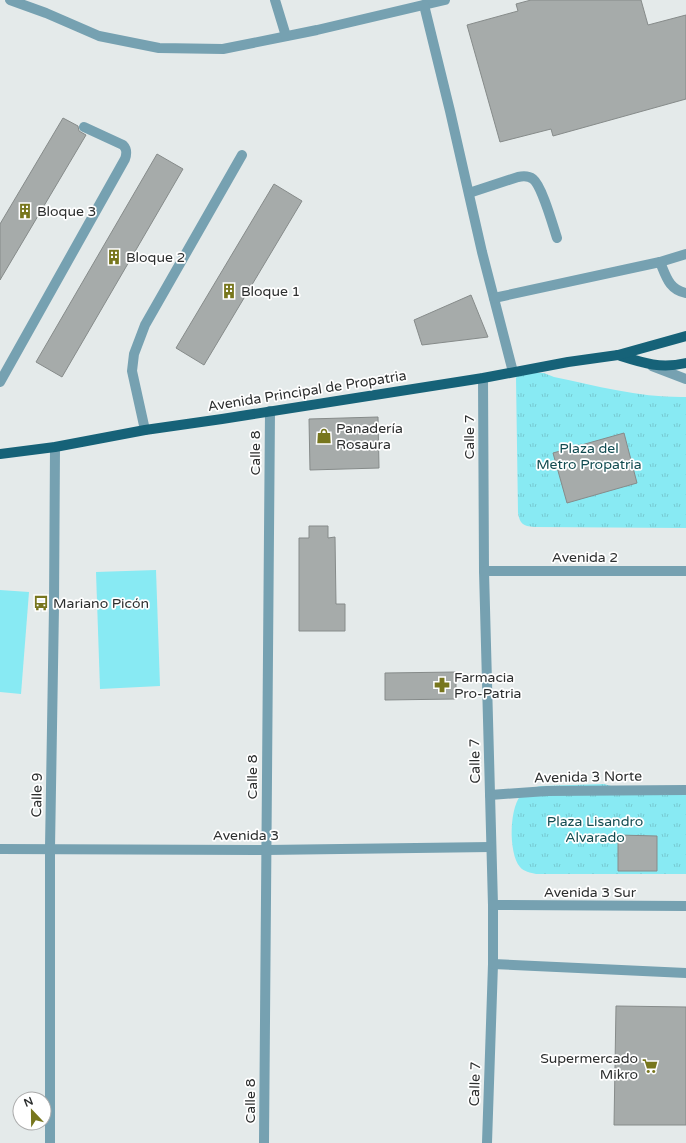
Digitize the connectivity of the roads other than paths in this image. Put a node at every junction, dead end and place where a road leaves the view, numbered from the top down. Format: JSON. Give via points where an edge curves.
{"nodes":[{"id":1,"x":10,"y":0,"type":"edge"},
{"id":2,"x":275,"y":0,"type":"edge"},
{"id":3,"x":445,"y":0,"type":"edge"},
{"id":4,"x":424,"y":5,"type":"junction"},
{"id":5,"x":286,"y":36,"type":"junction"},
{"id":6,"x":84,"y":127,"type":"dead end"},
{"id":7,"x":242,"y":155,"type":"dead end"},
{"id":8,"x":469,"y":193,"type":"junction"},
{"id":9,"x":557,"y":238,"type":"dead end"},
{"id":10,"x":686,"y":254,"type":"edge"},
{"id":11,"x":660,"y":262,"type":"junction"},
{"id":12,"x":686,"y":293,"type":"edge"},
{"id":13,"x":494,"y":298,"type":"junction"},
{"id":14,"x":686,"y":336,"type":"edge"},
{"id":15,"x":618,"y":355,"type":"junction"},
{"id":16,"x":686,"y":363,"type":"edge"},
{"id":17,"x":648,"y":364,"type":"junction"},
{"id":18,"x":513,"y":372,"type":"junction"},
{"id":19,"x":483,"y":378,"type":"junction"},
{"id":20,"x":686,"y":379,"type":"edge"},
{"id":21,"x":0,"y":382,"type":"edge"},
{"id":22,"x":270,"y":411,"type":"junction"},
{"id":23,"x":145,"y":430,"type":"junction"},
{"id":24,"x":55,"y":447,"type":"junction"},
{"id":25,"x":0,"y":454,"type":"edge"},
{"id":26,"x":484,"y":571,"type":"junction"},
{"id":27,"x":686,"y":571,"type":"edge"},
{"id":28,"x":686,"y":790,"type":"edge"},
{"id":29,"x":490,"y":795,"type":"junction"},
{"id":30,"x":491,"y":847,"type":"junction"},
{"id":31,"x":50,"y":848,"type":"junction"},
{"id":32,"x":0,"y":849,"type":"edge"},
{"id":33,"x":266,"y":850,"type":"junction"},
{"id":34,"x":493,"y":905,"type":"junction"},
{"id":35,"x":686,"y":906,"type":"edge"},
{"id":36,"x":493,"y":964,"type":"junction"},
{"id":37,"x":686,"y":972,"type":"edge"},
{"id":38,"x":50,"y":1143,"type":"edge"},
{"id":39,"x":264,"y":1143,"type":"edge"},
{"id":40,"x":488,"y":1143,"type":"edge"}],
"edges":[{"from":1,"to":5,"type":"street","via":[[99,36],[160,48],[223,48]]},
{"from":2,"to":5,"type":"street"},
{"from":3,"to":4,"type":"street"},
{"from":4,"to":5,"type":"street"},
{"from":4,"to":8,"type":"street"},
{"from":6,"to":21,"type":"street","via":[[123,145],[127,152],[125,159]]},
{"from":7,"to":23,"type":"street","via":[[145,325],[134,354],[132,371]]},
{"from":8,"to":9,"type":"street","via":[[518,177],[526,176],[533,179],[539,187]]},
{"from":8,"to":13,"type":"street"},
{"from":10,"to":11,"type":"street"},
{"from":11,"to":12,"type":"street","via":[[673,287],[678,292]]},
{"from":11,"to":13,"type":"street"},
{"from":13,"to":18,"type":"street"},
{"from":14,"to":15,"type":"main road","name":"Avenida Principal de Propatria"},
{"from":15,"to":17,"type":"main road","name":"Avenida Principal de Propatria"},
{"from":15,"to":18,"type":"main road","name":"Avenida Principal de Propatria"},
{"from":16,"to":17,"type":"main road","name":"Avenida Principal de Propatria","via":[[673,366]]},
{"from":17,"to":20,"type":"street","name":"Avenida Principal de Propatria"},
{"from":18,"to":19,"type":"main road","name":"Avenida Principal de Propatria"},
{"from":19,"to":22,"type":"main road","name":"Avenida Principal de Propatria"},
{"from":19,"to":26,"type":"street","name":"Calle 7"},
{"from":22,"to":23,"type":"main road","name":"Avenida Principal de Propatria"},
{"from":22,"to":33,"type":"street","name":"Calle 8"},
{"from":23,"to":24,"type":"main road","name":"Avenida Principal de Propatria"},
{"from":24,"to":25,"type":"main road","name":"Avenida Principal de Propatria"},
{"from":24,"to":31,"type":"street","name":"Calle 9"},
{"from":26,"to":27,"type":"street","name":"Avenida 2"},
{"from":26,"to":29,"type":"street","name":"Calle 7"},
{"from":28,"to":29,"type":"street","name":"Avenida 3 Norte","via":[[548,791]]},
{"from":29,"to":30,"type":"street","name":"Calle 7"},
{"from":30,"to":33,"type":"street","name":"Avenida 3"},
{"from":30,"to":34,"type":"street","name":"Calle 7"},
{"from":31,"to":32,"type":"street","name":"Avenida 3"},
{"from":31,"to":33,"type":"street","name":"Avenida 3"},
{"from":31,"to":38,"type":"street","name":"Calle 9"},
{"from":33,"to":39,"type":"street","name":"Calle 8"},
{"from":34,"to":35,"type":"street","name":"Avenida 3 Sur"},
{"from":34,"to":36,"type":"street","name":"Calle 7"},
{"from":36,"to":37,"type":"street"},
{"from":36,"to":40,"type":"street","name":"Calle 7"}]}
